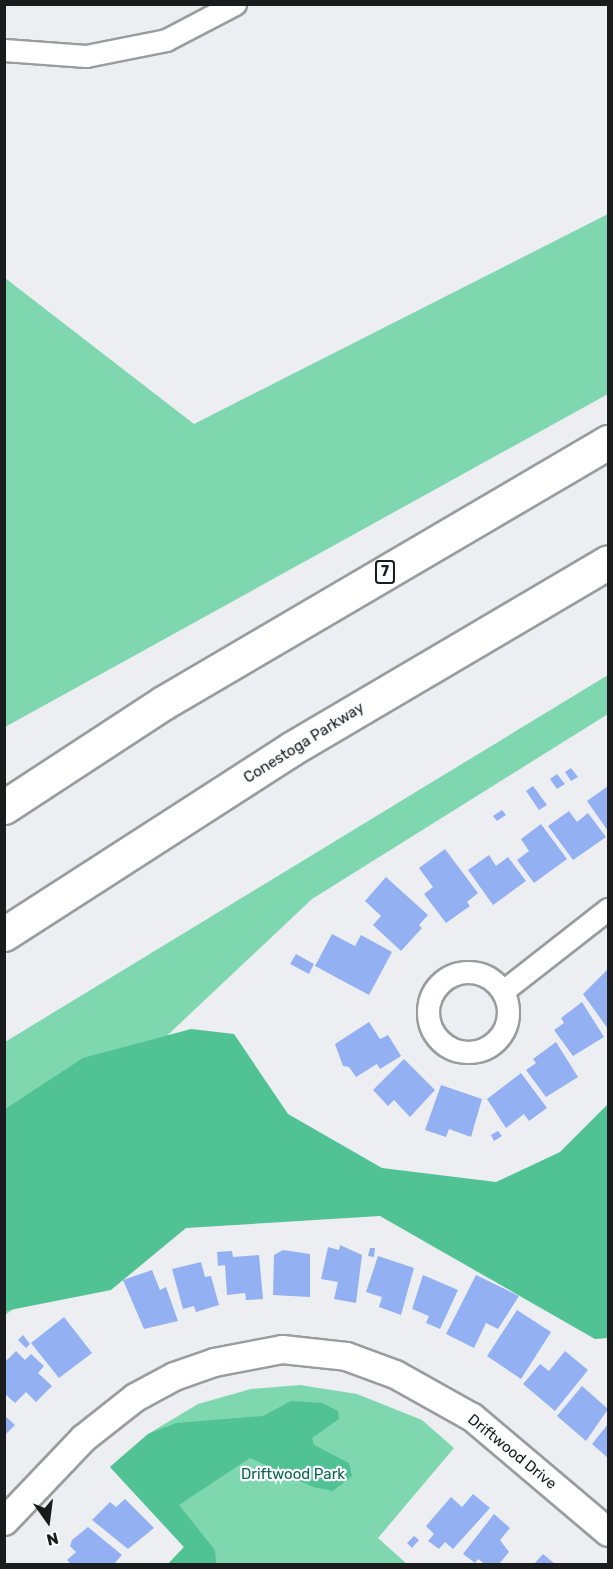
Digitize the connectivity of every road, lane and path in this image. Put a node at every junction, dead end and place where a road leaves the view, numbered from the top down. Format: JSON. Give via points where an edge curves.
{"nodes":[{"id":1,"x":235,"y":4,"type":"edge"},
{"id":2,"x":4,"y":50,"type":"edge"},
{"id":3,"x":609,"y":442,"type":"edge"},
{"id":4,"x":609,"y":562,"type":"edge"},
{"id":5,"x":4,"y":807,"type":"edge"},
{"id":6,"x":609,"y":909,"type":"edge"},
{"id":7,"x":4,"y":934,"type":"edge"},
{"id":8,"x":503,"y":991,"type":"dead end"},
{"id":9,"x":4,"y":1521,"type":"edge"},
{"id":10,"x":609,"y":1532,"type":"edge"}],
"edges":[{"from":1,"to":2,"type":"street","via":[[165,40],[86,56]]},
{"from":3,"to":5,"type":"highway","number":"7","via":[[163,703]]},
{"from":4,"to":7,"type":"highway","name":"Conestoga Parkway","via":[[291,749]]},
{"from":6,"to":8,"type":"street"},
{"from":9,"to":10,"type":"street","name":"Driftwood Drive","via":[[83,1438],[135,1397],[174,1376],[214,1362],[282,1350],[346,1356],[395,1374],[472,1417]]}]}
